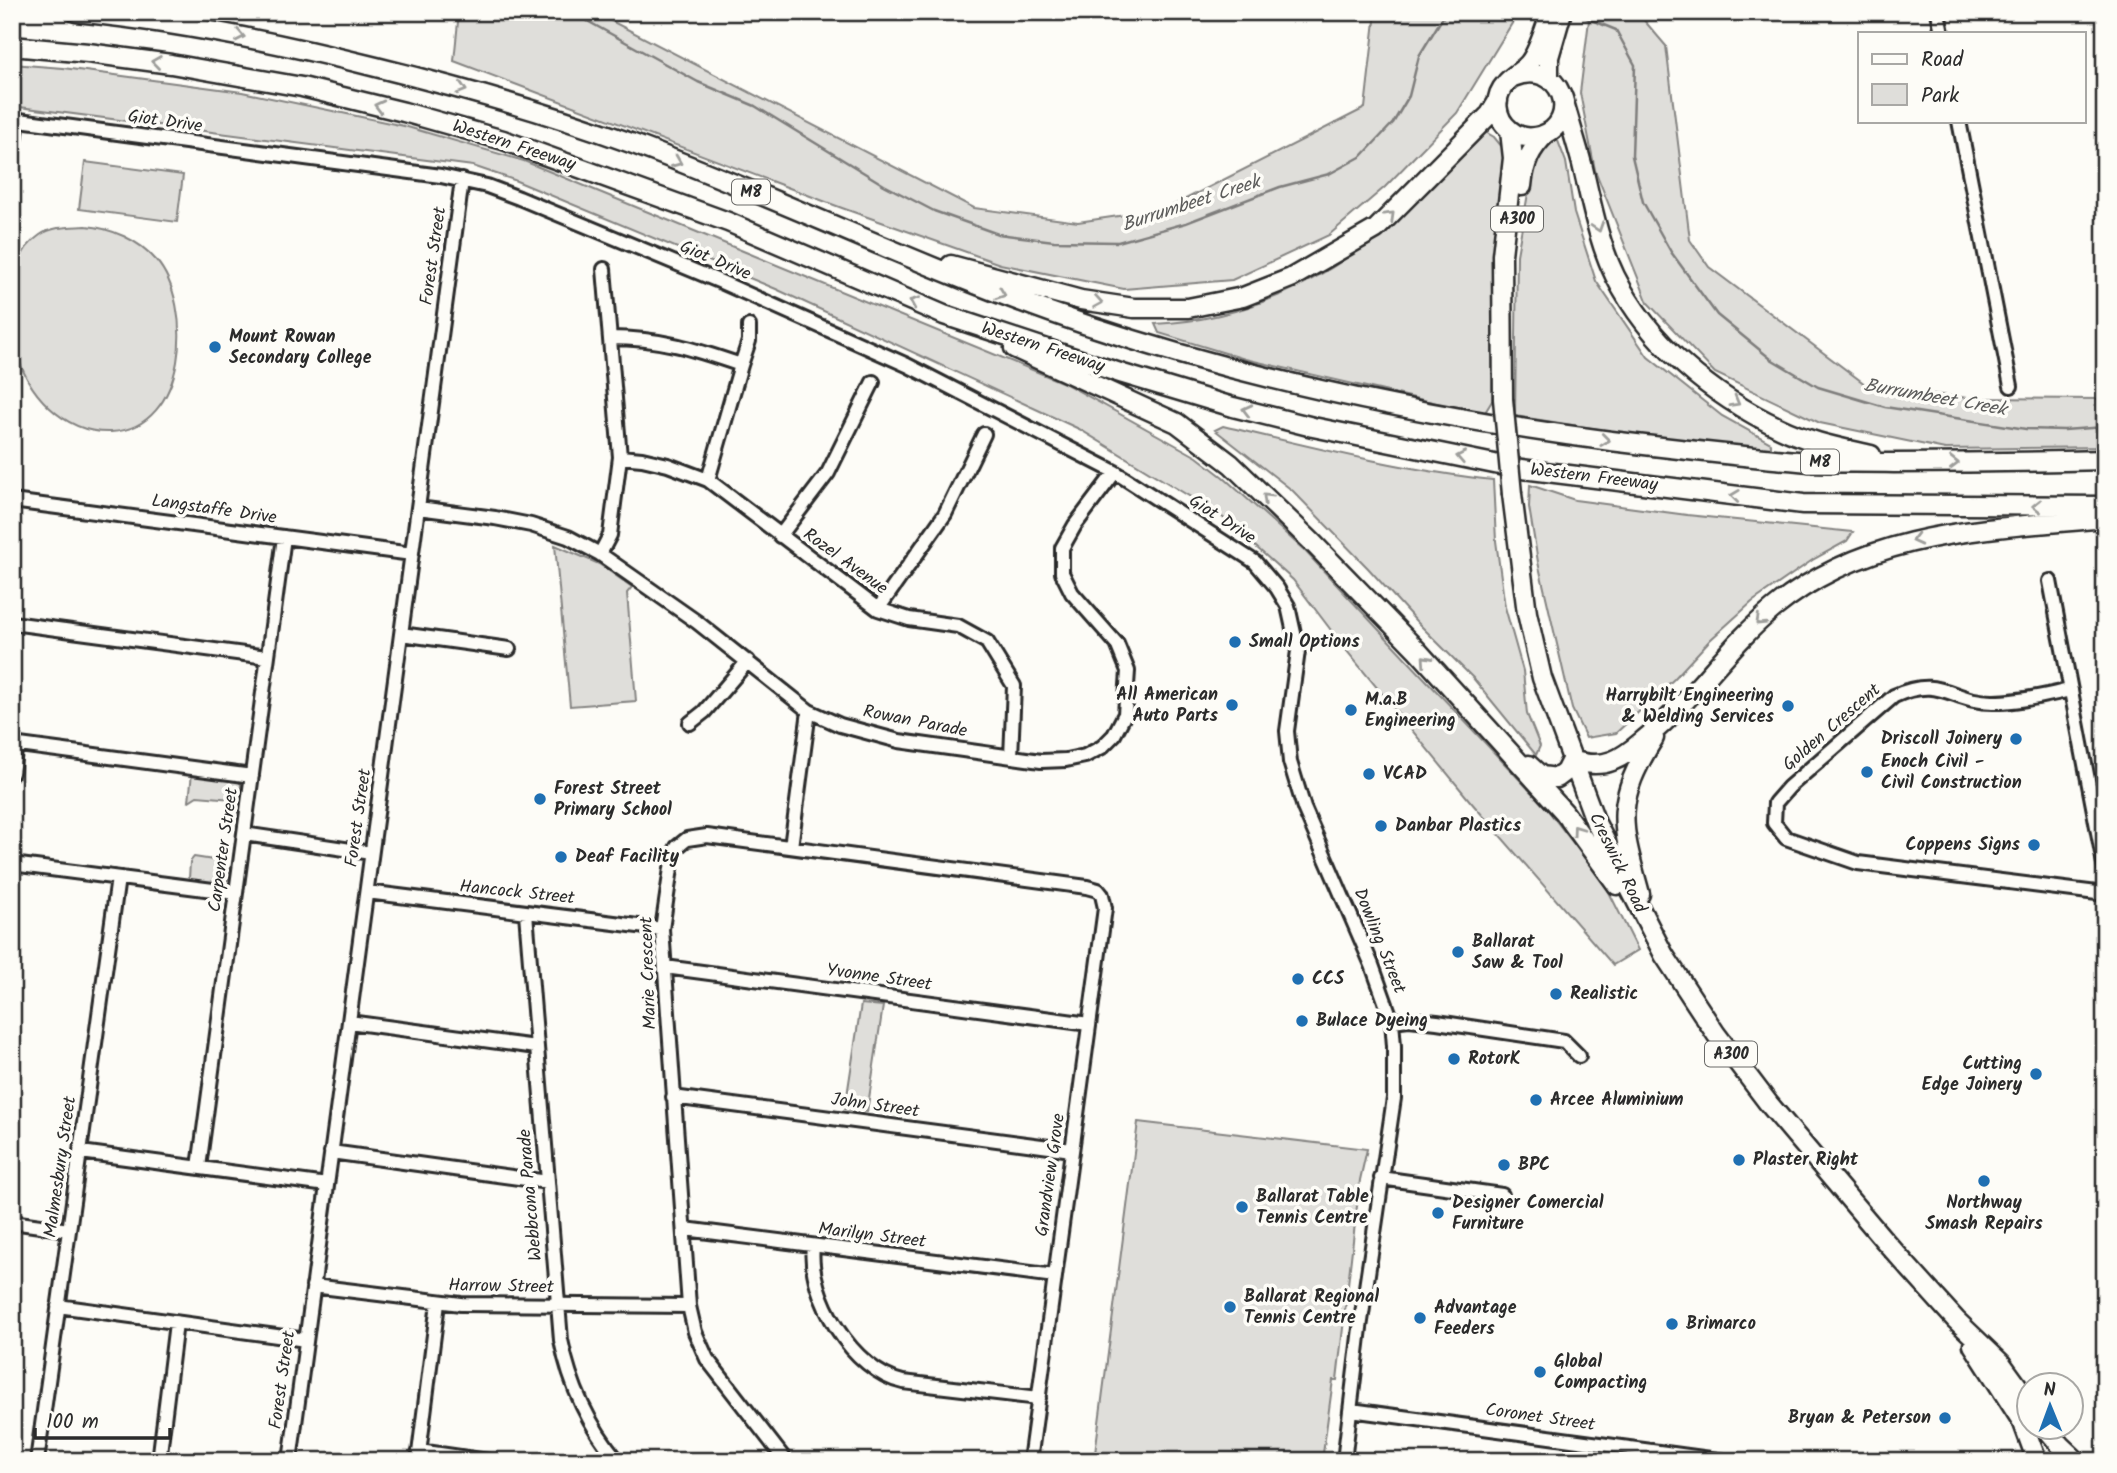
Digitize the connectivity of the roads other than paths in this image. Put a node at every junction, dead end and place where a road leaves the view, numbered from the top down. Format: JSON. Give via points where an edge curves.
{"nodes":[{"id":1,"x":76,"y":12,"type":"edge"},
{"id":2,"x":111,"y":12,"type":"edge"},
{"id":3,"x":1551,"y":12,"type":"edge"},
{"id":4,"x":1562,"y":12,"type":"edge"},
{"id":5,"x":1938,"y":12,"type":"edge"},
{"id":6,"x":154,"y":20,"type":"junction"},
{"id":7,"x":1942,"y":32,"type":"edge"},
{"id":8,"x":15,"y":47,"type":"edge"},
{"id":9,"x":1513,"y":77,"type":"junction"},
{"id":10,"x":1549,"y":78,"type":"junction"},
{"id":11,"x":1563,"y":98,"type":"junction"},
{"id":12,"x":1498,"y":101,"type":"junction"},
{"id":13,"x":15,"y":119,"type":"edge"},
{"id":14,"x":1959,"y":122,"type":"edge"},
{"id":15,"x":1510,"y":131,"type":"junction"},
{"id":16,"x":1546,"y":134,"type":"junction"},
{"id":17,"x":12,"y":162,"type":"edge"},
{"id":18,"x":462,"y":180,"type":"junction"},
{"id":19,"x":867,"y":241,"type":"junction"},
{"id":20,"x":604,"y":269,"type":"dead end"},
{"id":21,"x":1503,"y":310,"type":"junction"},
{"id":22,"x":944,"y":315,"type":"junction"},
{"id":23,"x":749,"y":326,"type":"dead end"},
{"id":24,"x":610,"y":338,"type":"junction"},
{"id":25,"x":741,"y":365,"type":"junction"},
{"id":26,"x":873,"y":382,"type":"dead end"},
{"id":27,"x":2011,"y":386,"type":"dead end"},
{"id":28,"x":984,"y":434,"type":"dead end"},
{"id":29,"x":621,"y":457,"type":"junction"},
{"id":30,"x":2105,"y":460,"type":"edge"},
{"id":31,"x":1909,"y":463,"type":"junction"},
{"id":32,"x":1115,"y":472,"type":"junction"},
{"id":33,"x":708,"y":480,"type":"junction"},
{"id":34,"x":12,"y":501,"type":"edge"},
{"id":35,"x":2105,"y":506,"type":"edge"},
{"id":36,"x":418,"y":508,"type":"junction"},
{"id":37,"x":2105,"y":518,"type":"edge"},
{"id":38,"x":780,"y":536,"type":"junction"},
{"id":39,"x":284,"y":537,"type":"junction"},
{"id":40,"x":412,"y":554,"type":"junction"},
{"id":41,"x":600,"y":554,"type":"junction"},
{"id":42,"x":2050,"y":581,"type":"dead end"},
{"id":43,"x":878,"y":609,"type":"junction"},
{"id":44,"x":12,"y":623,"type":"edge"},
{"id":45,"x":401,"y":634,"type":"junction"},
{"id":46,"x":509,"y":649,"type":"dead end"},
{"id":47,"x":1298,"y":651,"type":"joint"},
{"id":48,"x":267,"y":657,"type":"junction"},
{"id":49,"x":748,"y":661,"type":"junction"},
{"id":50,"x":2071,"y":690,"type":"junction"},
{"id":51,"x":809,"y":711,"type":"junction"},
{"id":52,"x":690,"y":723,"type":"dead end"},
{"id":53,"x":1664,"y":724,"type":"junction"},
{"id":54,"x":1489,"y":728,"type":"junction"},
{"id":55,"x":14,"y":744,"type":"edge"},
{"id":56,"x":1011,"y":757,"type":"junction"},
{"id":57,"x":1571,"y":760,"type":"junction"},
{"id":58,"x":12,"y":773,"type":"edge"},
{"id":59,"x":252,"y":776,"type":"junction"},
{"id":60,"x":244,"y":834,"type":"junction"},
{"id":61,"x":790,"y":847,"type":"junction"},
{"id":62,"x":371,"y":853,"type":"junction"},
{"id":63,"x":12,"y":864,"type":"edge"},
{"id":64,"x":2105,"y":869,"type":"edge"},
{"id":65,"x":118,"y":878,"type":"junction"},
{"id":66,"x":1107,"y":891,"type":"joint"},
{"id":67,"x":367,"y":892,"type":"junction"},
{"id":68,"x":236,"y":894,"type":"junction"},
{"id":69,"x":2105,"y":894,"type":"edge"},
{"id":70,"x":526,"y":913,"type":"junction"},
{"id":71,"x":1647,"y":923,"type":"junction"},
{"id":72,"x":662,"y":929,"type":"junction"},
{"id":73,"x":665,"y":967,"type":"junction"},
{"id":74,"x":1392,"y":1021,"type":"junction"},
{"id":75,"x":349,"y":1022,"type":"junction"},
{"id":76,"x":1089,"y":1024,"type":"junction"},
{"id":77,"x":537,"y":1047,"type":"junction"},
{"id":78,"x":1579,"y":1056,"type":"dead end"},
{"id":79,"x":673,"y":1097,"type":"junction"},
{"id":80,"x":1072,"y":1150,"type":"junction"},
{"id":81,"x":81,"y":1152,"type":"junction"},
{"id":82,"x":331,"y":1152,"type":"junction"},
{"id":83,"x":199,"y":1167,"type":"junction"},
{"id":84,"x":1381,"y":1178,"type":"junction"},
{"id":85,"x":548,"y":1182,"type":"junction"},
{"id":86,"x":327,"y":1185,"type":"junction"},
{"id":87,"x":1502,"y":1195,"type":"dead end"},
{"id":88,"x":12,"y":1222,"type":"edge"},
{"id":89,"x":685,"y":1229,"type":"junction"},
{"id":90,"x":69,"y":1230,"type":"junction"},
{"id":91,"x":813,"y":1246,"type":"junction"},
{"id":92,"x":1055,"y":1276,"type":"junction"},
{"id":93,"x":313,"y":1286,"type":"junction"},
{"id":94,"x":438,"y":1303,"type":"junction"},
{"id":95,"x":58,"y":1306,"type":"junction"},
{"id":96,"x":558,"y":1306,"type":"junction"},
{"id":97,"x":689,"y":1306,"type":"junction"},
{"id":98,"x":1956,"y":1320,"type":"junction"},
{"id":99,"x":176,"y":1323,"type":"junction"},
{"id":100,"x":306,"y":1340,"type":"junction"},
{"id":101,"x":2016,"y":1384,"type":"edge"},
{"id":102,"x":1039,"y":1398,"type":"junction"},
{"id":103,"x":1351,"y":1410,"type":"junction"},
{"id":104,"x":2058,"y":1442,"type":"edge"},
{"id":105,"x":418,"y":1456,"type":"edge"},
{"id":106,"x":1719,"y":1460,"type":"edge"},
{"id":107,"x":37,"y":1461,"type":"edge"},
{"id":108,"x":159,"y":1461,"type":"edge"},
{"id":109,"x":290,"y":1461,"type":"edge"},
{"id":110,"x":488,"y":1461,"type":"edge"},
{"id":111,"x":618,"y":1461,"type":"edge"},
{"id":112,"x":786,"y":1461,"type":"edge"},
{"id":113,"x":1030,"y":1461,"type":"edge"},
{"id":114,"x":1344,"y":1461,"type":"edge"},
{"id":115,"x":1724,"y":1461,"type":"edge"},
{"id":116,"x":2036,"y":1461,"type":"edge"},
{"id":117,"x":2077,"y":1461,"type":"edge"}],
"edges":[{"from":1,"to":6,"type":"highway","name":"Western Freeway","number":"M8"},
{"from":2,"to":6,"type":"highway"},
{"from":3,"to":9,"type":"highway","via":[[1530,62]]},
{"from":4,"to":10,"type":"highway","via":[[1549,57]]},
{"from":5,"to":7,"type":"street"},
{"from":6,"to":19,"type":"highway","name":"Western Freeway","number":"M8","one_way":true,"via":[[346,59],[537,111],[628,142]]},
{"from":22,"to":8,"type":"highway","name":"Western Freeway","number":"M8","one_way":true,"via":[[728,222],[503,140],[302,88],[171,64]]},
{"from":9,"to":10,"type":"highway","via":[[1533,72]]},
{"from":9,"to":12,"type":"highway"},
{"from":10,"to":11,"type":"highway"},
{"from":11,"to":16,"type":"highway","number":"A300","via":[[1561,118]]},
{"from":11,"to":31,"type":"highway","one_way":true,"via":[[1615,276],[1643,320],[1680,362],[1717,392],[1781,428],[1832,447]]},
{"from":12,"to":15,"type":"highway","number":"A300","via":[[1499,115]]},
{"from":19,"to":12,"type":"highway","one_way":true,"via":[[1081,300],[1134,308],[1188,308],[1243,297],[1291,278],[1376,229]]},
{"from":13,"to":17,"type":"street"},
{"from":13,"to":18,"type":"street","name":"Giot Drive"},
{"from":14,"to":27,"type":"street"},
{"from":15,"to":16,"type":"highway","via":[[1535,138]]},
{"from":15,"to":21,"type":"highway","name":"Creswick Road","number":"A300","via":[[1513,158],[1503,255]]},
{"from":16,"to":21,"type":"highway","name":"Creswick Road","number":"A300","via":[[1524,164]]},
{"from":18,"to":32,"type":"street","name":"Giot Drive","via":[[487,186],[721,282],[894,360]]},
{"from":18,"to":36,"type":"street","name":"Forest Street"},
{"from":19,"to":31,"type":"highway","name":"Western Freeway","number":"M8","one_way":true,"via":[[1091,327],[1241,370],[1415,411],[1679,449],[1812,462]]},
{"from":20,"to":24,"type":"street"},
{"from":21,"to":57,"type":"highway","name":"Creswick Road","number":"A300","bridge":true,"via":[[1503,399],[1527,613],[1542,678]]},
{"from":35,"to":22,"type":"highway","name":"Western Freeway","number":"M8","one_way":true,"via":[[1803,504],[1514,468],[1233,407]]},
{"from":54,"to":22,"type":"highway","one_way":true,"via":[[1350,580],[1231,464],[1177,423]]},
{"from":23,"to":25,"type":"street"},
{"from":24,"to":25,"type":"street","via":[[676,344]]},
{"from":24,"to":29,"type":"street"},
{"from":25,"to":33,"type":"street"},
{"from":26,"to":38,"type":"street","via":[[828,473]]},
{"from":28,"to":43,"type":"street","via":[[945,514]]},
{"from":29,"to":33,"type":"street","name":"Rozel Avenue","via":[[642,458]]},
{"from":29,"to":41,"type":"street","via":[[610,535]]},
{"from":31,"to":30,"type":"highway","name":"Western Freeway","number":"M8","one_way":true},
{"from":32,"to":47,"type":"street","name":"Giot Drive","via":[[1255,562],[1288,606]]},
{"from":32,"to":56,"type":"street","name":"Rowan Parade","via":[[1062,548],[1062,573],[1072,593],[1117,643],[1128,671],[1125,714],[1114,735],[1085,756],[1041,761]]},
{"from":33,"to":38,"type":"street","name":"Rozel Avenue"},
{"from":34,"to":39,"type":"street","name":"Langstaffe Drive"},
{"from":36,"to":40,"type":"street","name":"Forest Street"},
{"from":36,"to":41,"type":"street","name":"Rowan Parade","via":[[531,525]]},
{"from":37,"to":53,"type":"highway","one_way":true,"via":[[1949,533],[1859,558],[1774,608]]},
{"from":38,"to":43,"type":"street","name":"Rozel Avenue"},
{"from":39,"to":40,"type":"street","name":"Langstaffe Drive"},
{"from":39,"to":48,"type":"street","name":"Carpenter Street"},
{"from":40,"to":45,"type":"street","name":"Forest Street"},
{"from":41,"to":49,"type":"street","name":"Rowan Parade"},
{"from":42,"to":50,"type":"street"},
{"from":43,"to":56,"type":"street","name":"Rozel Avenue","via":[[958,626],[987,642],[1014,686]]},
{"from":44,"to":48,"type":"street"},
{"from":45,"to":46,"type":"street"},
{"from":45,"to":62,"type":"street","name":"Forest Street"},
{"from":47,"to":74,"type":"street","name":"Dowling Street","via":[[1287,732],[1290,762],[1304,808]]},
{"from":48,"to":59,"type":"street","name":"Carpenter Street"},
{"from":49,"to":51,"type":"street","name":"Rowan Parade"},
{"from":49,"to":52,"type":"street"},
{"from":50,"to":64,"type":"street"},
{"from":50,"to":69,"type":"street","name":"Golden Crescent","via":[[1994,702],[1975,701],[1934,687],[1913,687],[1894,696],[1789,787],[1775,803],[1774,823],[1786,838],[1858,863]]},
{"from":51,"to":56,"type":"street","name":"Rowan Parade","via":[[899,741]]},
{"from":51,"to":61,"type":"street"},
{"from":53,"to":57,"type":"highway","via":[[1611,762],[1590,765]]},
{"from":53,"to":71,"type":"highway","via":[[1637,766],[1623,815]]},
{"from":54,"to":57,"type":"highway","via":[[1541,776],[1562,776]]},
{"from":71,"to":54,"type":"highway","one_way":true,"via":[[1564,812]]},
{"from":55,"to":58,"type":"street"},
{"from":55,"to":59,"type":"street"},
{"from":57,"to":71,"type":"highway","name":"Creswick Road","number":"A300","via":[[1596,823]]},
{"from":59,"to":60,"type":"street","name":"Carpenter Street"},
{"from":60,"to":62,"type":"street"},
{"from":60,"to":68,"type":"street","name":"Carpenter Street"},
{"from":61,"to":66,"type":"street","name":"Marie Crescent"},
{"from":61,"to":72,"type":"street","name":"Marie Crescent","via":[[703,836],[684,841],[672,858]]},
{"from":62,"to":67,"type":"street","name":"Forest Street"},
{"from":63,"to":65,"type":"street"},
{"from":65,"to":68,"type":"street"},
{"from":65,"to":81,"type":"street","name":"Malmesbury Street"},
{"from":66,"to":76,"type":"street","name":"Grandview Grove"},
{"from":67,"to":70,"type":"street","name":"Hancock Street"},
{"from":67,"to":75,"type":"street","name":"Forest Street"},
{"from":68,"to":83,"type":"street","name":"Carpenter Street"},
{"from":70,"to":72,"type":"street","name":"Hancock Street"},
{"from":70,"to":77,"type":"street","name":"Webbcona Parade"},
{"from":71,"to":98,"type":"highway","name":"Creswick Road","number":"A300","via":[[1716,1034],[1769,1104]]},
{"from":72,"to":73,"type":"street","name":"Marie Crescent"},
{"from":73,"to":76,"type":"street","name":"Yvonne Street"},
{"from":73,"to":79,"type":"street","name":"Marie Crescent"},
{"from":74,"to":78,"type":"street","via":[[1437,1021],[1564,1041]]},
{"from":74,"to":84,"type":"street","name":"Dowling Street","via":[[1394,1098]]},
{"from":75,"to":77,"type":"street"},
{"from":75,"to":82,"type":"street","name":"Forest Street"},
{"from":76,"to":80,"type":"street","name":"Grandview Grove"},
{"from":77,"to":85,"type":"street","name":"Webbcona Parade"},
{"from":79,"to":80,"type":"street","name":"John Street"},
{"from":79,"to":89,"type":"street","name":"Marie Crescent"},
{"from":80,"to":92,"type":"street","name":"Grandview Grove"},
{"from":81,"to":83,"type":"street"},
{"from":81,"to":90,"type":"street","name":"Malmesbury Street"},
{"from":82,"to":85,"type":"street"},
{"from":82,"to":86,"type":"street","name":"Forest Street"},
{"from":83,"to":86,"type":"street"},
{"from":84,"to":87,"type":"street"},
{"from":84,"to":103,"type":"street","name":"Dowling Street"},
{"from":85,"to":96,"type":"street","name":"Webbcona Parade"},
{"from":86,"to":93,"type":"street","name":"Forest Street"},
{"from":88,"to":90,"type":"street"},
{"from":89,"to":91,"type":"street","name":"Marilyn Street"},
{"from":89,"to":97,"type":"street","name":"Marie Crescent"},
{"from":90,"to":95,"type":"street","name":"Malmesbury Street"},
{"from":91,"to":92,"type":"street","name":"Marilyn Street"},
{"from":91,"to":102,"type":"street","via":[[811,1262],[819,1296],[853,1349],[877,1372],[903,1382]]},
{"from":92,"to":102,"type":"street","name":"Grandview Grove"},
{"from":93,"to":94,"type":"street","name":"Harrow Street"},
{"from":93,"to":100,"type":"street","name":"Forest Street"},
{"from":94,"to":96,"type":"street","name":"Harrow Street"},
{"from":94,"to":105,"type":"street"},
{"from":95,"to":99,"type":"street"},
{"from":95,"to":107,"type":"street","name":"Malmesbury Street"},
{"from":96,"to":97,"type":"street","name":"Harrow Street"},
{"from":96,"to":111,"type":"street","name":"Webbcona Parade","via":[[574,1388],[595,1430]]},
{"from":97,"to":112,"type":"street","name":"Marie Crescent","via":[[707,1359]]},
{"from":98,"to":101,"type":"highway","name":"Creswick Road","number":"A300","via":[[2001,1363]]},
{"from":98,"to":116,"type":"highway","name":"Creswick Road","number":"A300","via":[[2019,1415]]},
{"from":99,"to":100,"type":"street"},
{"from":99,"to":108,"type":"street"},
{"from":100,"to":109,"type":"street","name":"Forest Street"},
{"from":102,"to":113,"type":"street","name":"Grandview Grove"},
{"from":103,"to":106,"type":"street","name":"Coronet Street"},
{"from":103,"to":114,"type":"street","name":"Dowling Street"},
{"from":104,"to":117,"type":"highway"},
{"from":105,"to":110,"type":"street"},
{"from":106,"to":115,"type":"street","name":"Coronet Street"}]}
